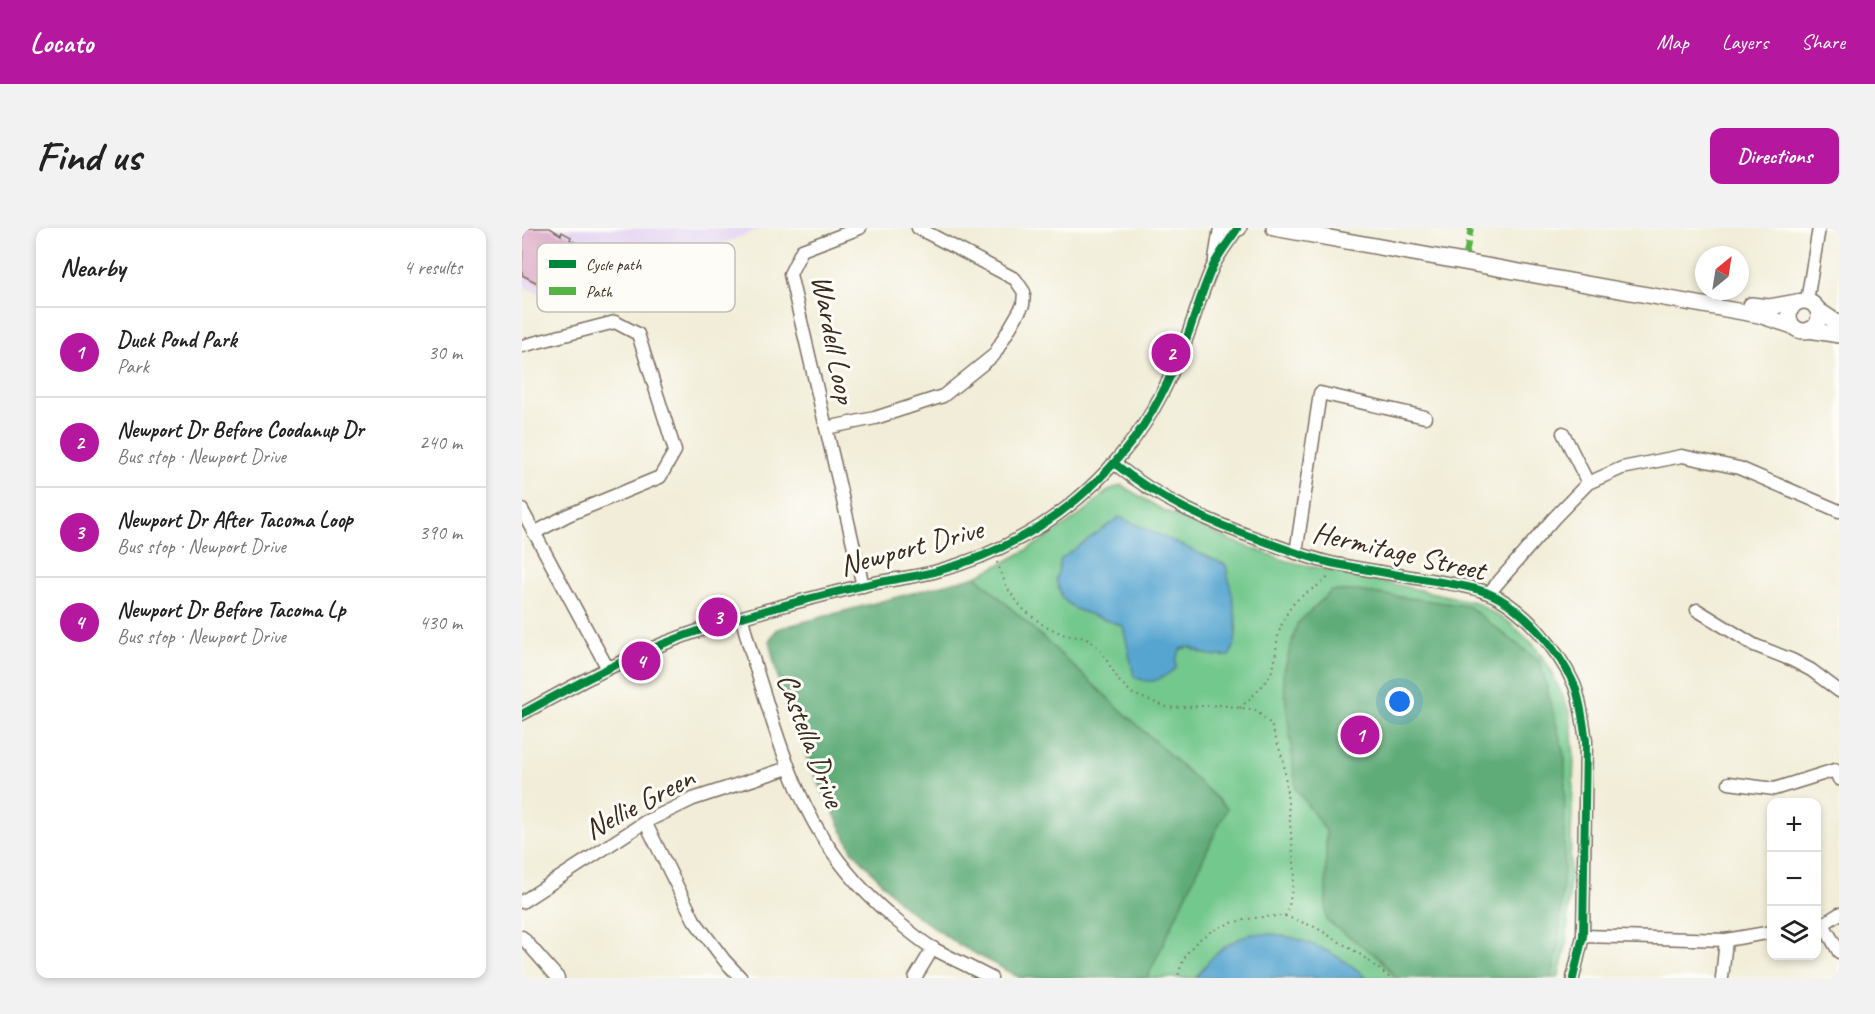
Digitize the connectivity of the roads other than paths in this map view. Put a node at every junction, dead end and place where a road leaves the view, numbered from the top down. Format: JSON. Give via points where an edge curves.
{"nodes":[{"id":1,"x":860,"y":228,"type":"edge"},
{"id":2,"x":918,"y":228,"type":"edge"},
{"id":3,"x":1220,"y":228,"type":"edge"},
{"id":4,"x":1227,"y":228,"type":"edge"},
{"id":5,"x":1238,"y":228,"type":"edge"},
{"id":6,"x":1274,"y":228,"type":"edge"},
{"id":7,"x":1314,"y":228,"type":"edge"},
{"id":8,"x":1819,"y":228,"type":"edge"},
{"id":9,"x":1215,"y":263,"type":"junction"},
{"id":10,"x":1807,"y":304,"type":"junction"},
{"id":11,"x":1839,"y":324,"type":"edge"},
{"id":12,"x":1793,"y":326,"type":"junction"},
{"id":13,"x":1809,"y":330,"type":"junction"},
{"id":14,"x":1839,"y":335,"type":"edge"},
{"id":15,"x":522,"y":346,"type":"edge"},
{"id":16,"x":1425,"y":417,"type":"dead end"},
{"id":17,"x":826,"y":428,"type":"junction"},
{"id":18,"x":1563,"y":433,"type":"dead end"},
{"id":19,"x":1114,"y":463,"type":"junction"},
{"id":20,"x":1588,"y":483,"type":"junction"},
{"id":21,"x":522,"y":510,"type":"edge"},
{"id":22,"x":1839,"y":511,"type":"edge"},
{"id":23,"x":534,"y":533,"type":"junction"},
{"id":24,"x":1296,"y":553,"type":"junction"},
{"id":25,"x":863,"y":586,"type":"junction"},
{"id":26,"x":1489,"y":593,"type":"junction"},
{"id":27,"x":1697,"y":610,"type":"dead end"},
{"id":28,"x":742,"y":618,"type":"junction"},
{"id":29,"x":607,"y":668,"type":"junction"},
{"id":30,"x":1839,"y":691,"type":"edge"},
{"id":31,"x":522,"y":714,"type":"edge"},
{"id":32,"x":788,"y":768,"type":"junction"},
{"id":33,"x":1838,"y":771,"type":"edge"},
{"id":34,"x":1730,"y":783,"type":"dead end"},
{"id":35,"x":645,"y":822,"type":"junction"},
{"id":36,"x":522,"y":902,"type":"edge"},
{"id":37,"x":1839,"y":914,"type":"edge"},
{"id":38,"x":1821,"y":923,"type":"edge"},
{"id":39,"x":1821,"y":925,"type":"edge"},
{"id":40,"x":1767,"y":933,"type":"edge"},
{"id":41,"x":1583,"y":936,"type":"junction"},
{"id":42,"x":522,"y":937,"type":"edge"},
{"id":43,"x":1725,"y":940,"type":"junction"},
{"id":44,"x":933,"y":948,"type":"junction"},
{"id":45,"x":1839,"y":952,"type":"edge"},
{"id":46,"x":558,"y":978,"type":"edge"},
{"id":47,"x":741,"y":978,"type":"edge"},
{"id":48,"x":915,"y":978,"type":"edge"},
{"id":49,"x":991,"y":978,"type":"edge"},
{"id":50,"x":1573,"y":978,"type":"edge"},
{"id":51,"x":1722,"y":978,"type":"edge"}],
"edges":[{"from":1,"to":17,"type":"street","name":"Wardell Loop","via":[[802,250],[790,274]]},
{"from":2,"to":17,"type":"street","name":"Wardell Loop","via":[[1015,279],[1024,292],[1023,306],[994,355],[943,396],[875,418]]},
{"from":3,"to":9,"type":"street","name":"Newport Drive"},
{"from":4,"to":5,"type":"main road"},
{"from":5,"to":9,"type":"street","name":"Newport Drive"},
{"from":6,"to":12,"type":"main road","via":[[1759,315]]},
{"from":7,"to":10,"type":"main road","via":[[1757,306]]},
{"from":8,"to":10,"type":"street"},
{"from":9,"to":19,"type":"street","name":"Newport Drive","via":[[1165,387],[1138,433]]},
{"from":10,"to":11,"type":"main road"},
{"from":10,"to":12,"type":"main road","via":[[1790,309]]},
{"from":10,"to":13,"type":"main road","via":[[1820,315]]},
{"from":12,"to":13,"type":"main road"},
{"from":13,"to":14,"type":"main road"},
{"from":15,"to":23,"type":"street","via":[[615,322],[638,334],[675,451],[660,477]]},
{"from":16,"to":24,"type":"street","via":[[1320,393]]},
{"from":17,"to":25,"type":"street","name":"Wardell Loop"},
{"from":18,"to":20,"type":"street"},
{"from":19,"to":24,"type":"street","name":"Hermitage Street","via":[[1168,501]]},
{"from":19,"to":25,"type":"street","name":"Newport Drive","via":[[1067,508],[1000,549],[932,572]]},
{"from":20,"to":22,"type":"street","via":[[1622,468],[1682,456],[1739,468]]},
{"from":20,"to":26,"type":"street"},
{"from":21,"to":23,"type":"street"},
{"from":23,"to":29,"type":"street"},
{"from":24,"to":26,"type":"street","name":"Hermitage Street"},
{"from":25,"to":28,"type":"street","name":"Newport Drive"},
{"from":26,"to":41,"type":"street","name":"Hermitage Street","via":[[1545,636],[1574,684],[1582,713],[1586,741]]},
{"from":27,"to":30,"type":"street","via":[[1754,645],[1811,670]]},
{"from":28,"to":29,"type":"street","name":"Newport Drive","via":[[683,636]]},
{"from":28,"to":32,"type":"street","name":"Castella Drive"},
{"from":29,"to":31,"type":"street","name":"Newport Drive"},
{"from":32,"to":35,"type":"street","name":"Nellie Green","via":[[693,799]]},
{"from":32,"to":44,"type":"street","name":"Castella Drive","via":[[807,811],[840,863],[880,907]]},
{"from":33,"to":34,"type":"street","via":[[1774,789]]},
{"from":35,"to":36,"type":"street","name":"Nellie Green"},
{"from":35,"to":47,"type":"street","via":[[694,920]]},
{"from":37,"to":38,"type":"street"},
{"from":39,"to":45,"type":"street"},
{"from":40,"to":43,"type":"street"},
{"from":41,"to":43,"type":"street"},
{"from":41,"to":50,"type":"street","name":"Hermitage Street"},
{"from":42,"to":46,"type":"street"},
{"from":43,"to":51,"type":"street"},
{"from":44,"to":48,"type":"street"},
{"from":44,"to":49,"type":"street","name":"Castella Drive"}]}
